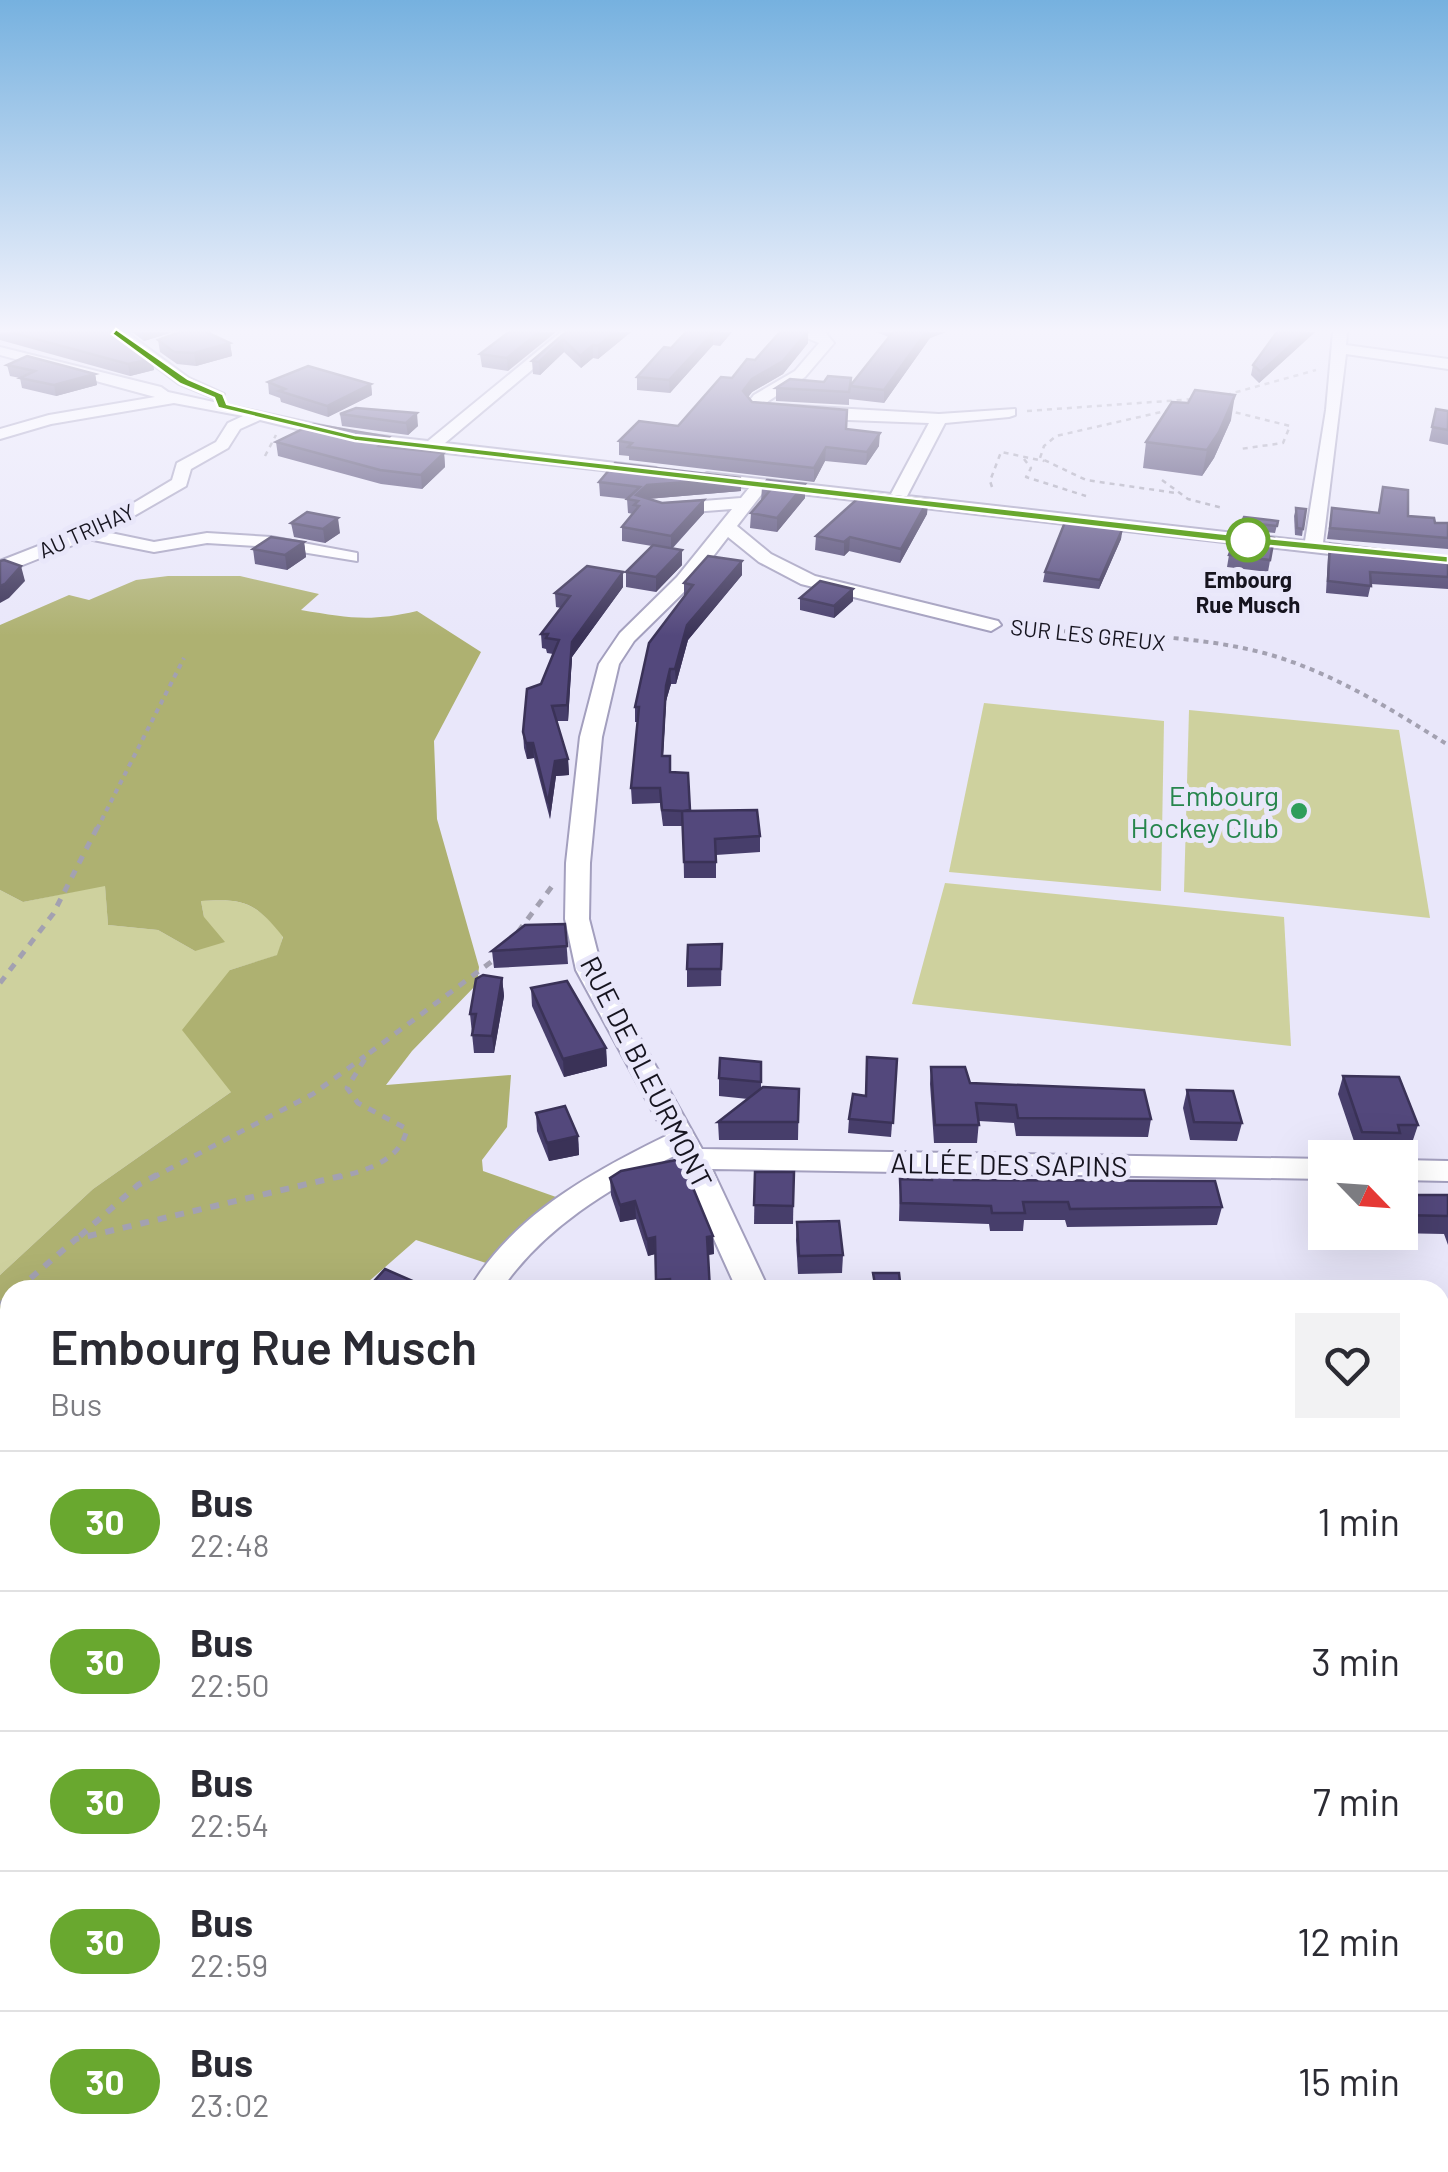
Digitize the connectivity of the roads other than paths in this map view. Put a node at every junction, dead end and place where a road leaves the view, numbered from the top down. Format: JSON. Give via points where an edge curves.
{"nodes":[{"id":1,"x":229,"y":433,"type":"edge"},
{"id":2,"x":335,"y":433,"type":"edge"},
{"id":3,"x":447,"y":433,"type":"edge"},
{"id":4,"x":931,"y":433,"type":"edge"},
{"id":5,"x":1330,"y":433,"type":"edge"},
{"id":6,"x":431,"y":447,"type":"junction"},
{"id":7,"x":664,"y":473,"type":"edge"},
{"id":8,"x":683,"y":476,"type":"edge"},
{"id":9,"x":754,"y":494,"type":"junction"},
{"id":10,"x":896,"y":500,"type":"junction"},
{"id":11,"x":649,"y":508,"type":"edge"},
{"id":12,"x":727,"y":527,"type":"junction"},
{"id":13,"x":88,"y":534,"type":"junction"},
{"id":14,"x":1313,"y":547,"type":"junction"},
{"id":15,"x":1378,"y":554,"type":"edge"},
{"id":16,"x":351,"y":557,"type":"dead end"},
{"id":17,"x":0,"y":568,"type":"edge"},
{"id":18,"x":992,"y":625,"type":"road end"},
{"id":19,"x":688,"y":1149,"type":"junction"},
{"id":20,"x":1308,"y":1168,"type":"edge"},
{"id":21,"x":1418,"y":1170,"type":"edge"},
{"id":22,"x":1448,"y":1170,"type":"edge"},
{"id":23,"x":491,"y":1280,"type":"edge"},
{"id":24,"x":748,"y":1280,"type":"edge"}],
"edges":[{"from":1,"to":13,"type":"street","name":"AU TRIHAY","via":[[222,445],[182,466],[180,482]]},
{"from":2,"to":6,"type":"street"},
{"from":3,"to":6,"type":"street"},
{"from":4,"to":10,"type":"street"},
{"from":5,"to":14,"type":"street"},
{"from":6,"to":7,"type":"street"},
{"from":8,"to":9,"type":"street"},
{"from":9,"to":10,"type":"street"},
{"from":9,"to":11,"type":"street","via":[[680,510]]},
{"from":9,"to":12,"type":"street","name":"RUE DE BLEURMONT"},
{"from":10,"to":14,"type":"street"},
{"from":12,"to":18,"type":"street","name":"SUR LES GREUX","via":[[765,558],[808,580]]},
{"from":12,"to":19,"type":"street","name":"RUE DE BLEURMONT","via":[[609,664],[591,738],[578,863],[578,919],[589,970]]},
{"from":13,"to":16,"type":"street","via":[[154,546],[207,538],[272,542]]},
{"from":13,"to":17,"type":"street","name":"AU TRIHAY"},
{"from":14,"to":15,"type":"street"},
{"from":19,"to":20,"type":"street","name":"ALLÉE DES SAPINS"},
{"from":19,"to":23,"type":"street","via":[[640,1160],[517,1247]]},
{"from":19,"to":24,"type":"street","name":"RUE DE BLEURMONT"},
{"from":21,"to":22,"type":"street"}]}
